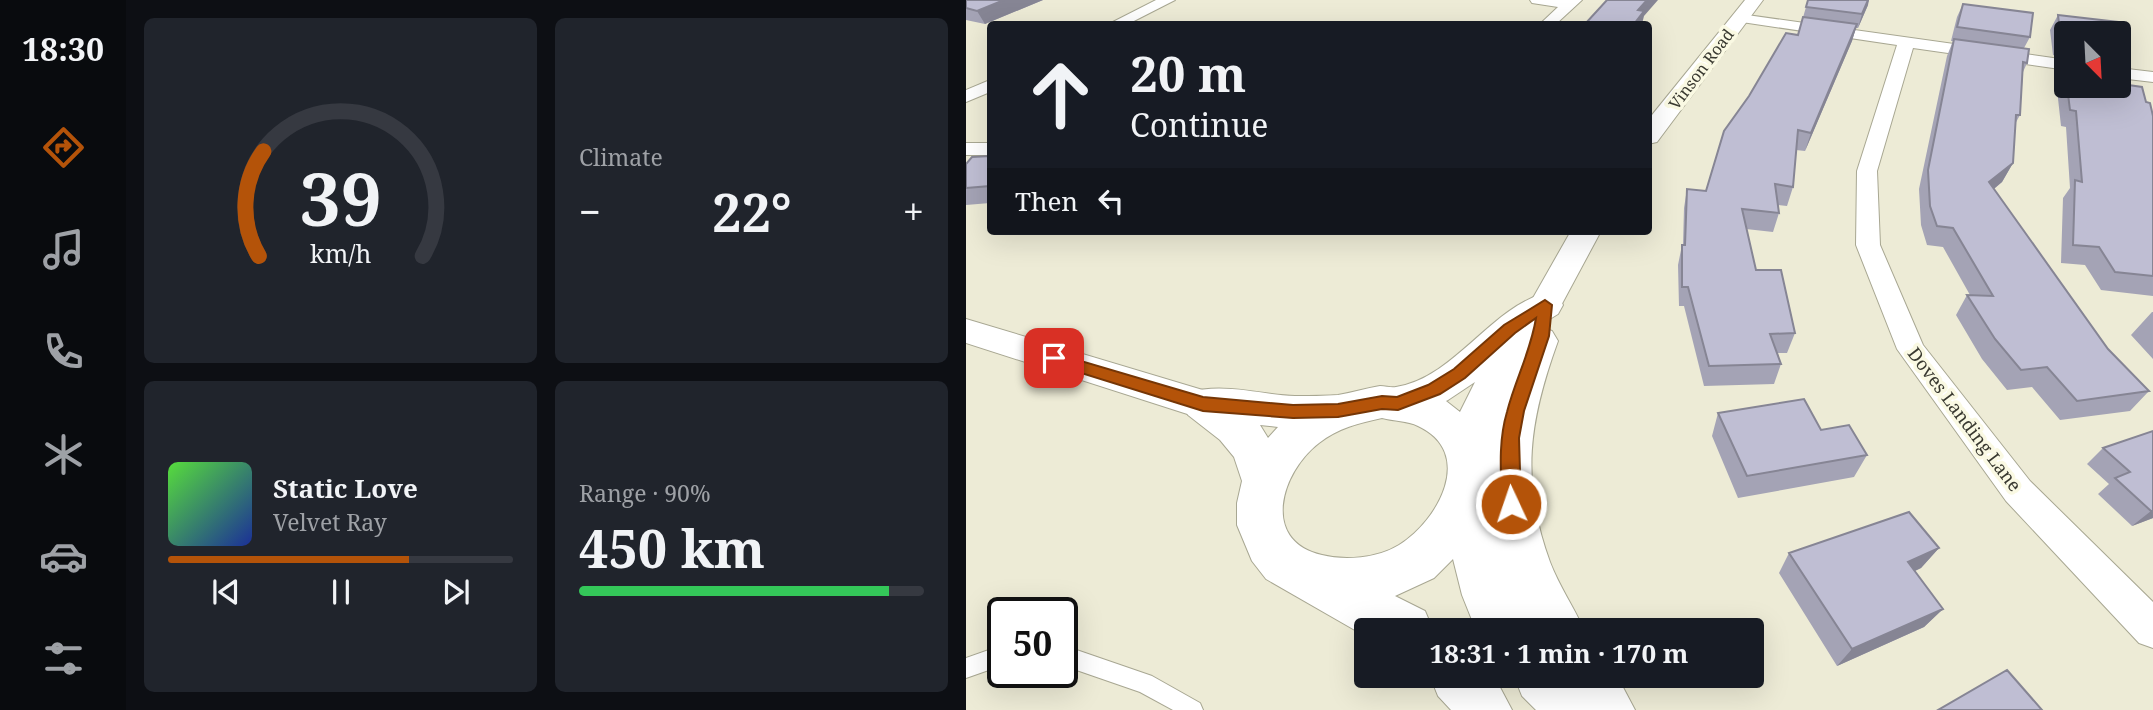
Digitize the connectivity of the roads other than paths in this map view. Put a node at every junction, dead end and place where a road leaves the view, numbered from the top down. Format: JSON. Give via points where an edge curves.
{"nodes":[{"id":1,"x":1168,"y":0,"type":"edge"},
{"id":2,"x":1537,"y":0,"type":"edge"},
{"id":3,"x":1754,"y":0,"type":"edge"},
{"id":4,"x":1572,"y":2,"type":"edge"},
{"id":5,"x":1740,"y":18,"type":"junction"},
{"id":6,"x":1124,"y":21,"type":"edge"},
{"id":7,"x":1551,"y":21,"type":"edge"},
{"id":8,"x":1906,"y":43,"type":"junction"},
{"id":9,"x":2054,"y":63,"type":"edge"},
{"id":10,"x":2132,"y":75,"type":"edge"},
{"id":11,"x":2153,"y":77,"type":"edge"},
{"id":12,"x":987,"y":86,"type":"edge"},
{"id":13,"x":966,"y":97,"type":"edge"},
{"id":14,"x":1652,"y":132,"type":"edge"},
{"id":15,"x":966,"y":149,"type":"edge"},
{"id":16,"x":987,"y":149,"type":"edge"},
{"id":17,"x":1584,"y":235,"type":"edge"},
{"id":18,"x":1545,"y":305,"type":"junction"},
{"id":19,"x":971,"y":338,"type":"edge"},
{"id":20,"x":1398,"y":403,"type":"junction"},
{"id":21,"x":1203,"y":404,"type":"junction"},
{"id":22,"x":1338,"y":411,"type":"junction"},
{"id":23,"x":1470,"y":461,"type":"junction"},
{"id":24,"x":1265,"y":481,"type":"junction"},
{"id":25,"x":1464,"y":509,"type":"junction"},
{"id":26,"x":1307,"y":576,"type":"junction"},
{"id":27,"x":1384,"y":618,"type":"edge"},
{"id":28,"x":1498,"y":618,"type":"edge"},
{"id":29,"x":1551,"y":618,"type":"edge"},
{"id":30,"x":2153,"y":629,"type":"edge"},
{"id":31,"x":1078,"y":660,"type":"edge"},
{"id":32,"x":987,"y":661,"type":"edge"},
{"id":33,"x":966,"y":668,"type":"edge"},
{"id":34,"x":1470,"y":688,"type":"edge"},
{"id":35,"x":1554,"y":688,"type":"edge"},
{"id":36,"x":1592,"y":688,"type":"edge"},
{"id":37,"x":1193,"y":710,"type":"edge"},
{"id":38,"x":1483,"y":710,"type":"edge"},
{"id":39,"x":1575,"y":710,"type":"edge"},
{"id":40,"x":1605,"y":710,"type":"edge"}],
"edges":[{"from":1,"to":6,"type":"street"},
{"from":2,"to":4,"type":"street"},
{"from":3,"to":5,"type":"street","name":"Vinson Road"},
{"from":4,"to":7,"type":"street"},
{"from":5,"to":8,"type":"street"},
{"from":5,"to":14,"type":"street","name":"Vinson Road"},
{"from":8,"to":9,"type":"street"},
{"from":8,"to":30,"type":"street","name":"Doves Landing Lane","via":[[1867,171],[1867,220],[1868,245],[1911,349],[2018,491]]},
{"from":10,"to":11,"type":"street"},
{"from":12,"to":13,"type":"street"},
{"from":15,"to":16,"type":"street"},
{"from":17,"to":18,"type":"street"},
{"from":18,"to":20,"type":"main road","via":[[1509,329],[1460,373]]},
{"from":18,"to":23,"type":"main road","via":[[1521,337],[1475,421],[1469,440]]},
{"from":18,"to":29,"type":"main road","via":[[1541,336],[1510,438],[1511,504],[1528,575]]},
{"from":19,"to":21,"type":"street"},
{"from":20,"to":22,"type":"main road"},
{"from":20,"to":23,"type":"main road","via":[[1445,421],[1457,432]]},
{"from":21,"to":22,"type":"main road"},
{"from":21,"to":24,"type":"main road","via":[[1247,436]]},
{"from":22,"to":24,"type":"main road","via":[[1295,437]]},
{"from":23,"to":25,"type":"main road","via":[[1471,486]]},
{"from":24,"to":26,"type":"main road","via":[[1258,508],[1268,545],[1280,561]]},
{"from":25,"to":26,"type":"main road","via":[[1437,546],[1393,573],[1343,583]]},
{"from":25,"to":28,"type":"main road"},
{"from":26,"to":27,"type":"main road"},
{"from":31,"to":37,"type":"lane","via":[[1145,683]]},
{"from":32,"to":33,"type":"lane"},
{"from":34,"to":38,"type":"main road"},
{"from":35,"to":39,"type":"main road"},
{"from":36,"to":40,"type":"main road"}]}
